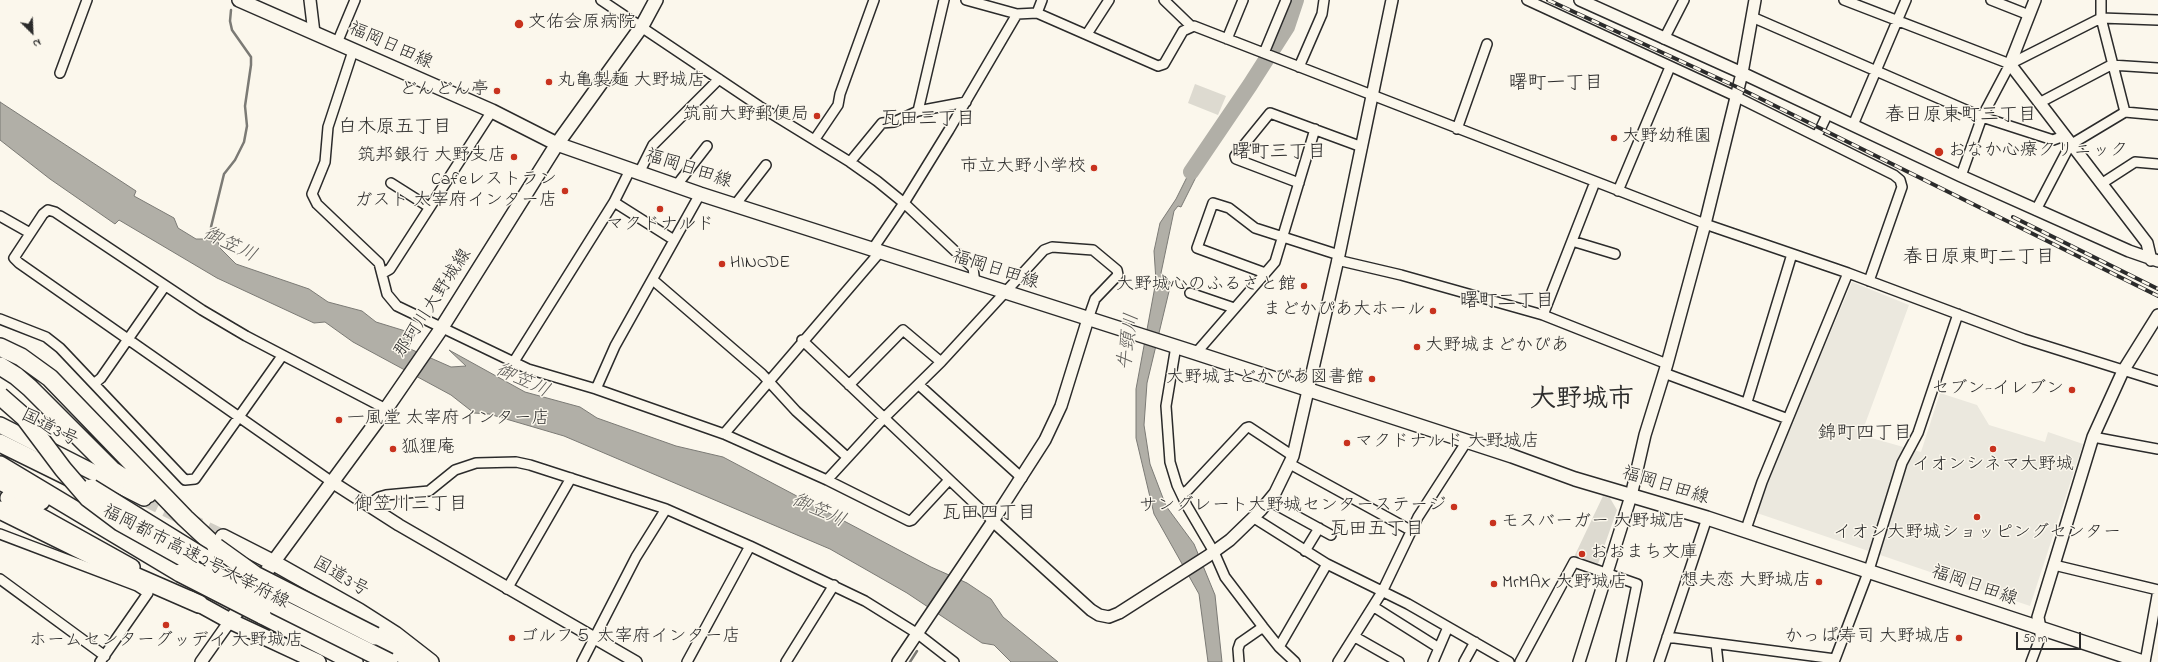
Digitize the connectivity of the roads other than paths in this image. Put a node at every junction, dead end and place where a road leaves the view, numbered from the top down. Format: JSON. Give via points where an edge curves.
{"nodes":[{"id":1,"x":87,"y":0,"type":"edge"},
{"id":2,"x":239,"y":0,"type":"edge"},
{"id":3,"x":310,"y":0,"type":"edge"},
{"id":4,"x":355,"y":0,"type":"edge"},
{"id":5,"x":601,"y":0,"type":"edge"},
{"id":6,"x":656,"y":0,"type":"edge"},
{"id":7,"x":874,"y":0,"type":"edge"},
{"id":8,"x":944,"y":0,"type":"edge"},
{"id":9,"x":970,"y":0,"type":"edge"},
{"id":10,"x":1042,"y":0,"type":"edge"},
{"id":11,"x":1108,"y":0,"type":"edge"},
{"id":12,"x":1164,"y":0,"type":"edge"},
{"id":13,"x":1243,"y":0,"type":"edge"},
{"id":14,"x":1286,"y":0,"type":"edge"},
{"id":15,"x":1324,"y":0,"type":"edge"},
{"id":16,"x":1392,"y":0,"type":"edge"},
{"id":17,"x":1527,"y":0,"type":"edge"},
{"id":18,"x":1684,"y":0,"type":"edge"},
{"id":19,"x":1755,"y":0,"type":"edge"},
{"id":20,"x":1844,"y":0,"type":"edge"},
{"id":21,"x":1906,"y":0,"type":"edge"},
{"id":22,"x":1991,"y":0,"type":"edge"},
{"id":23,"x":2035,"y":0,"type":"edge"},
{"id":24,"x":2101,"y":0,"type":"edge"},
{"id":25,"x":1587,"y":1,"type":"edge"},
{"id":26,"x":1017,"y":14,"type":"junction"},
{"id":27,"x":1037,"y":14,"type":"junction"},
{"id":28,"x":2029,"y":15,"type":"junction"},
{"id":29,"x":1752,"y":17,"type":"junction"},
{"id":30,"x":2101,"y":18,"type":"junction"},
{"id":31,"x":1897,"y":20,"type":"junction"},
{"id":32,"x":2158,"y":20,"type":"edge"},
{"id":33,"x":642,"y":26,"type":"junction"},
{"id":34,"x":1191,"y":26,"type":"junction"},
{"id":35,"x":314,"y":33,"type":"junction"},
{"id":36,"x":1087,"y":34,"type":"junction"},
{"id":37,"x":1227,"y":39,"type":"junction"},
{"id":38,"x":1664,"y":39,"type":"junction"},
{"id":39,"x":337,"y":43,"type":"junction"},
{"id":40,"x":1486,"y":44,"type":"dead end"},
{"id":41,"x":353,"y":51,"type":"junction"},
{"id":42,"x":1264,"y":53,"type":"junction"},
{"id":43,"x":2010,"y":64,"type":"junction"},
{"id":44,"x":2112,"y":65,"type":"junction"},
{"id":45,"x":1298,"y":66,"type":"junction"},
{"id":46,"x":1670,"y":67,"type":"junction"},
{"id":47,"x":2158,"y":68,"type":"edge"},
{"id":48,"x":1876,"y":71,"type":"junction"},
{"id":49,"x":60,"y":73,"type":"dead end"},
{"id":50,"x":1742,"y":73,"type":"junction"},
{"id":51,"x":719,"y":79,"type":"junction"},
{"id":52,"x":1372,"y":94,"type":"junction"},
{"id":53,"x":1735,"y":96,"type":"junction"},
{"id":54,"x":966,"y":102,"type":"junction"},
{"id":55,"x":2039,"y":103,"type":"junction"},
{"id":56,"x":492,"y":111,"type":"junction"},
{"id":57,"x":918,"y":111,"type":"junction"},
{"id":58,"x":2125,"y":112,"type":"junction"},
{"id":59,"x":1828,"y":113,"type":"junction"},
{"id":60,"x":2158,"y":115,"type":"edge"},
{"id":61,"x":1982,"y":117,"type":"junction"},
{"id":62,"x":1853,"y":125,"type":"junction"},
{"id":63,"x":1315,"y":129,"type":"junction"},
{"id":64,"x":1457,"y":129,"type":"junction"},
{"id":65,"x":1817,"y":136,"type":"junction"},
{"id":66,"x":815,"y":139,"type":"junction"},
{"id":67,"x":2067,"y":140,"type":"junction"},
{"id":68,"x":557,"y":144,"type":"junction"},
{"id":69,"x":707,"y":146,"type":"dead end"},
{"id":70,"x":1362,"y":147,"type":"junction"},
{"id":71,"x":850,"y":162,"type":"junction"},
{"id":72,"x":2158,"y":164,"type":"edge"},
{"id":73,"x":766,"y":165,"type":"dead end"},
{"id":74,"x":634,"y":171,"type":"junction"},
{"id":75,"x":1961,"y":176,"type":"junction"},
{"id":76,"x":1595,"y":182,"type":"junction"},
{"id":77,"x":390,"y":183,"type":"dead end"},
{"id":78,"x":1299,"y":183,"type":"junction"},
{"id":79,"x":2101,"y":184,"type":"junction"},
{"id":80,"x":676,"y":186,"type":"junction"},
{"id":81,"x":1618,"y":191,"type":"junction"},
{"id":82,"x":700,"y":194,"type":"junction"},
{"id":83,"x":614,"y":202,"type":"junction"},
{"id":84,"x":904,"y":203,"type":"junction"},
{"id":85,"x":735,"y":205,"type":"junction"},
{"id":86,"x":430,"y":207,"type":"junction"},
{"id":87,"x":2036,"y":210,"type":"junction"},
{"id":88,"x":0,"y":216,"type":"edge"},
{"id":89,"x":1705,"y":224,"type":"junction"},
{"id":90,"x":30,"y":234,"type":"junction"},
{"id":91,"x":1283,"y":237,"type":"junction"},
{"id":92,"x":674,"y":240,"type":"junction"},
{"id":93,"x":1572,"y":241,"type":"junction"},
{"id":94,"x":876,"y":251,"type":"junction"},
{"id":95,"x":1615,"y":254,"type":"dead end"},
{"id":96,"x":1792,"y":254,"type":"junction"},
{"id":97,"x":1338,"y":258,"type":"junction"},
{"id":98,"x":2154,"y":261,"type":"edge"},
{"id":99,"x":383,"y":273,"type":"junction"},
{"id":100,"x":1265,"y":273,"type":"junction"},
{"id":101,"x":1848,"y":273,"type":"junction"},
{"id":102,"x":653,"y":280,"type":"junction"},
{"id":103,"x":1869,"y":281,"type":"junction"},
{"id":104,"x":975,"y":283,"type":"junction"},
{"id":105,"x":165,"y":286,"type":"junction"},
{"id":106,"x":1005,"y":293,"type":"junction"},
{"id":107,"x":1190,"y":293,"type":"dead end"},
{"id":108,"x":1234,"y":308,"type":"junction"},
{"id":109,"x":1958,"y":314,"type":"junction"},
{"id":110,"x":1543,"y":315,"type":"junction"},
{"id":111,"x":2158,"y":315,"type":"edge"},
{"id":112,"x":0,"y":319,"type":"edge"},
{"id":113,"x":1088,"y":319,"type":"junction"},
{"id":114,"x":441,"y":329,"type":"junction"},
{"id":115,"x":128,"y":339,"type":"junction"},
{"id":116,"x":802,"y":340,"type":"junction"},
{"id":117,"x":1176,"y":346,"type":"junction"},
{"id":118,"x":0,"y":347,"type":"edge"},
{"id":119,"x":1196,"y":352,"type":"junction"},
{"id":120,"x":282,"y":356,"type":"junction"},
{"id":121,"x":941,"y":362,"type":"junction"},
{"id":122,"x":514,"y":363,"type":"junction"},
{"id":123,"x":0,"y":366,"type":"edge"},
{"id":124,"x":1666,"y":369,"type":"junction"},
{"id":125,"x":2123,"y":371,"type":"junction"},
{"id":126,"x":769,"y":380,"type":"junction"},
{"id":127,"x":2158,"y":381,"type":"edge"},
{"id":128,"x":95,"y":383,"type":"junction"},
{"id":129,"x":919,"y":384,"type":"junction"},
{"id":130,"x":849,"y":385,"type":"junction"},
{"id":131,"x":596,"y":389,"type":"junction"},
{"id":132,"x":1309,"y":391,"type":"junction"},
{"id":133,"x":0,"y":396,"type":"edge"},
{"id":134,"x":1747,"y":402,"type":"junction"},
{"id":135,"x":386,"y":409,"type":"junction"},
{"id":136,"x":239,"y":417,"type":"junction"},
{"id":137,"x":884,"y":418,"type":"junction"},
{"id":138,"x":1788,"y":419,"type":"junction"},
{"id":139,"x":0,"y":425,"type":"edge"},
{"id":140,"x":724,"y":434,"type":"junction"},
{"id":141,"x":2093,"y":437,"type":"junction"},
{"id":142,"x":1467,"y":441,"type":"junction"},
{"id":143,"x":0,"y":443,"type":"edge"},
{"id":144,"x":2158,"y":449,"type":"edge"},
{"id":145,"x":847,"y":457,"type":"junction"},
{"id":146,"x":1292,"y":460,"type":"junction"},
{"id":147,"x":0,"y":465,"type":"edge"},
{"id":148,"x":571,"y":478,"type":"junction"},
{"id":149,"x":1022,"y":478,"type":"junction"},
{"id":150,"x":827,"y":480,"type":"junction"},
{"id":151,"x":949,"y":480,"type":"junction"},
{"id":152,"x":0,"y":481,"type":"tunnel mouth"},
{"id":153,"x":332,"y":482,"type":"junction"},
{"id":154,"x":12,"y":494,"type":"edge"},
{"id":155,"x":1182,"y":494,"type":"junction"},
{"id":156,"x":1631,"y":496,"type":"junction"},
{"id":157,"x":147,"y":497,"type":"joint"},
{"id":158,"x":1269,"y":500,"type":"junction"},
{"id":159,"x":368,"y":505,"type":"junction"},
{"id":160,"x":666,"y":509,"type":"junction"},
{"id":161,"x":1254,"y":518,"type":"junction"},
{"id":162,"x":1706,"y":518,"type":"junction"},
{"id":163,"x":993,"y":521,"type":"junction"},
{"id":164,"x":1319,"y":528,"type":"junction"},
{"id":165,"x":1412,"y":531,"type":"junction"},
{"id":166,"x":1745,"y":532,"type":"junction"},
{"id":167,"x":0,"y":534,"type":"edge"},
{"id":168,"x":1330,"y":535,"type":"dead end"},
{"id":169,"x":220,"y":542,"type":"junction"},
{"id":170,"x":750,"y":546,"type":"junction"},
{"id":171,"x":1305,"y":551,"type":"junction"},
{"id":172,"x":1211,"y":554,"type":"junction"},
{"id":173,"x":274,"y":563,"type":"junction"},
{"id":174,"x":1327,"y":564,"type":"junction"},
{"id":175,"x":2054,"y":565,"type":"junction"},
{"id":176,"x":1869,"y":570,"type":"junction"},
{"id":177,"x":1608,"y":575,"type":"junction"},
{"id":178,"x":0,"y":579,"type":"edge"},
{"id":179,"x":834,"y":585,"type":"junction"},
{"id":180,"x":507,"y":589,"type":"junction"},
{"id":181,"x":2158,"y":590,"type":"edge"},
{"id":182,"x":1382,"y":592,"type":"junction"},
{"id":183,"x":199,"y":604,"type":"joint"},
{"id":184,"x":1374,"y":607,"type":"junction"},
{"id":185,"x":230,"y":620,"type":"junction"},
{"id":186,"x":1263,"y":627,"type":"junction"},
{"id":187,"x":1448,"y":627,"type":"junction"},
{"id":188,"x":2040,"y":629,"type":"junction"},
{"id":189,"x":918,"y":634,"type":"junction"},
{"id":190,"x":1355,"y":637,"type":"junction"},
{"id":191,"x":1667,"y":637,"type":"junction"},
{"id":192,"x":595,"y":639,"type":"junction"},
{"id":193,"x":1475,"y":642,"type":"junction"},
{"id":194,"x":1716,"y":644,"type":"junction"},
{"id":195,"x":1279,"y":647,"type":"junction"},
{"id":196,"x":1439,"y":648,"type":"junction"},
{"id":197,"x":102,"y":659,"type":"edge"},
{"id":198,"x":1835,"y":661,"type":"edge"},
{"id":199,"x":201,"y":662,"type":"edge"},
{"id":200,"x":318,"y":662,"type":"edge"},
{"id":201,"x":354,"y":662,"type":"edge"},
{"id":202,"x":390,"y":662,"type":"edge"},
{"id":203,"x":414,"y":662,"type":"edge"},
{"id":204,"x":431,"y":662,"type":"edge"},
{"id":205,"x":582,"y":662,"type":"edge"},
{"id":206,"x":636,"y":662,"type":"edge"},
{"id":207,"x":687,"y":662,"type":"edge"},
{"id":208,"x":786,"y":662,"type":"edge"},
{"id":209,"x":898,"y":662,"type":"edge"},
{"id":210,"x":954,"y":662,"type":"edge"},
{"id":211,"x":1239,"y":662,"type":"edge"},
{"id":212,"x":1295,"y":662,"type":"edge"},
{"id":213,"x":1338,"y":662,"type":"edge"},
{"id":214,"x":1398,"y":662,"type":"edge"},
{"id":215,"x":1433,"y":662,"type":"edge"},
{"id":216,"x":1464,"y":662,"type":"edge"},
{"id":217,"x":1509,"y":662,"type":"edge"},
{"id":218,"x":1520,"y":662,"type":"edge"},
{"id":219,"x":1579,"y":662,"type":"edge"},
{"id":220,"x":1621,"y":662,"type":"edge"},
{"id":221,"x":1659,"y":662,"type":"edge"},
{"id":222,"x":1718,"y":662,"type":"edge"},
{"id":223,"x":2031,"y":662,"type":"edge"},
{"id":224,"x":2144,"y":662,"type":"edge"}],
"edges":[{"from":1,"to":49,"type":"street"},
{"from":2,"to":35,"type":"main road","name":"福岡日田線"},
{"from":3,"to":35,"type":"street"},
{"from":4,"to":39,"type":"street"},
{"from":5,"to":33,"type":"street"},
{"from":6,"to":33,"type":"main road","name":"那珂川大野城線"},
{"from":7,"to":66,"type":"street","via":[[838,105]]},
{"from":8,"to":57,"type":"street"},
{"from":9,"to":26,"type":"street"},
{"from":10,"to":27,"type":"street"},
{"from":11,"to":36,"type":"street"},
{"from":12,"to":34,"type":"street"},
{"from":13,"to":37,"type":"street"},
{"from":14,"to":42,"type":"street"},
{"from":15,"to":45,"type":"street","via":[[1322,14]]},
{"from":16,"to":52,"type":"street"},
{"from":17,"to":46,"type":"street"},
{"from":18,"to":38,"type":"street"},
{"from":19,"to":29,"type":"street"},
{"from":20,"to":31,"type":"street"},
{"from":21,"to":31,"type":"street"},
{"from":22,"to":28,"type":"street"},
{"from":23,"to":28,"type":"street"},
{"from":24,"to":30,"type":"street"},
{"from":25,"to":38,"type":"street"},
{"from":26,"to":27,"type":"street"},
{"from":26,"to":54,"type":"street"},
{"from":27,"to":36,"type":"street"},
{"from":28,"to":43,"type":"street"},
{"from":29,"to":48,"type":"street"},
{"from":29,"to":50,"type":"street"},
{"from":30,"to":32,"type":"street"},
{"from":30,"to":43,"type":"street"},
{"from":30,"to":44,"type":"street"},
{"from":31,"to":43,"type":"street"},
{"from":31,"to":48,"type":"street"},
{"from":33,"to":51,"type":"street"},
{"from":33,"to":68,"type":"main road","name":"那珂川大野城線"},
{"from":34,"to":36,"type":"street","via":[[1183,31],[1161,65],[1154,65]]},
{"from":34,"to":37,"type":"street"},
{"from":35,"to":39,"type":"main road","name":"福岡日田線"},
{"from":37,"to":42,"type":"street"},
{"from":38,"to":50,"type":"street"},
{"from":39,"to":41,"type":"main road","name":"福岡日田線"},
{"from":40,"to":64,"type":"street"},
{"from":41,"to":56,"type":"main road","name":"福岡日田線"},
{"from":41,"to":99,"type":"street","via":[[328,128],[325,162],[312,194],[317,204],[379,263]]},
{"from":42,"to":45,"type":"street"},
{"from":43,"to":55,"type":"street"},
{"from":43,"to":61,"type":"street"},
{"from":44,"to":47,"type":"street"},
{"from":44,"to":55,"type":"street"},
{"from":44,"to":58,"type":"street"},
{"from":45,"to":52,"type":"street"},
{"from":46,"to":53,"type":"street"},
{"from":46,"to":81,"type":"street"},
{"from":48,"to":61,"type":"street"},
{"from":48,"to":62,"type":"street"},
{"from":50,"to":53,"type":"street"},
{"from":50,"to":59,"type":"street"},
{"from":51,"to":66,"type":"street"},
{"from":51,"to":74,"type":"street","via":[[653,145]]},
{"from":52,"to":64,"type":"street"},
{"from":52,"to":70,"type":"street"},
{"from":53,"to":65,"type":"street"},
{"from":53,"to":89,"type":"street"},
{"from":54,"to":57,"type":"street"},
{"from":54,"to":84,"type":"street"},
{"from":55,"to":67,"type":"street"},
{"from":56,"to":68,"type":"main road","name":"福岡日田線"},
{"from":56,"to":86,"type":"street"},
{"from":57,"to":71,"type":"street","via":[[894,122],[882,122]]},
{"from":58,"to":60,"type":"street"},
{"from":58,"to":67,"type":"street"},
{"from":59,"to":62,"type":"street"},
{"from":59,"to":65,"type":"street"},
{"from":61,"to":67,"type":"street","via":[[2053,140]]},
{"from":61,"to":75,"type":"street"},
{"from":62,"to":75,"type":"street"},
{"from":63,"to":70,"type":"street"},
{"from":63,"to":78,"type":"street"},
{"from":63,"to":78,"type":"street","via":[[1270,113],[1235,156],[1236,159]]},
{"from":64,"to":76,"type":"street"},
{"from":65,"to":103,"type":"street","via":[[1894,175],[1901,184]]},
{"from":66,"to":71,"type":"street"},
{"from":67,"to":79,"type":"street"},
{"from":67,"to":87,"type":"street"},
{"from":68,"to":74,"type":"main road","name":"福岡日田線"},
{"from":68,"to":114,"type":"main road","name":"那珂川大野城線"},
{"from":69,"to":80,"type":"street"},
{"from":70,"to":97,"type":"street"},
{"from":71,"to":84,"type":"street"},
{"from":72,"to":79,"type":"street","via":[[2135,162]]},
{"from":73,"to":85,"type":"street"},
{"from":74,"to":80,"type":"main road","name":"福岡日田線"},
{"from":74,"to":83,"type":"street"},
{"from":75,"to":87,"type":"street"},
{"from":76,"to":81,"type":"street"},
{"from":76,"to":93,"type":"street"},
{"from":77,"to":86,"type":"street"},
{"from":78,"to":91,"type":"street"},
{"from":79,"to":98,"type":"street","via":[[2147,243]]},
{"from":80,"to":82,"type":"main road","name":"福岡日田線"},
{"from":81,"to":89,"type":"street"},
{"from":82,"to":85,"type":"main road","name":"福岡日田線"},
{"from":82,"to":92,"type":"street"},
{"from":83,"to":92,"type":"street"},
{"from":83,"to":122,"type":"street"},
{"from":84,"to":94,"type":"street"},
{"from":84,"to":104,"type":"street","via":[[973,268]]},
{"from":85,"to":94,"type":"main road","name":"福岡日田線"},
{"from":86,"to":99,"type":"street","via":[[390,269]]},
{"from":87,"to":98,"type":"street"},
{"from":88,"to":90,"type":"street"},
{"from":89,"to":96,"type":"street"},
{"from":89,"to":124,"type":"street"},
{"from":90,"to":105,"type":"street","via":[[48,210]]},
{"from":90,"to":115,"type":"street","via":[[14,258]]},
{"from":91,"to":97,"type":"street"},
{"from":91,"to":100,"type":"street","via":[[1275,262]]},
{"from":91,"to":100,"type":"street","via":[[1254,228],[1229,208],[1213,203],[1197,248]]},
{"from":92,"to":102,"type":"street"},
{"from":93,"to":95,"type":"street"},
{"from":93,"to":110,"type":"street"},
{"from":94,"to":104,"type":"main road","name":"福岡日田線"},
{"from":94,"to":116,"type":"street"},
{"from":96,"to":101,"type":"street"},
{"from":96,"to":134,"type":"street"},
{"from":97,"to":110,"type":"street"},
{"from":97,"to":132,"type":"street"},
{"from":99,"to":114,"type":"street","via":[[387,294],[392,302]]},
{"from":100,"to":108,"type":"street"},
{"from":101,"to":103,"type":"street"},
{"from":101,"to":138,"type":"street"},
{"from":102,"to":126,"type":"street"},
{"from":102,"to":131,"type":"street","via":[[615,346]]},
{"from":103,"to":109,"type":"street"},
{"from":104,"to":106,"type":"main road","name":"福岡日田線"},
{"from":105,"to":115,"type":"street"},
{"from":105,"to":120,"type":"street"},
{"from":106,"to":113,"type":"main road","name":"福岡日田線"},
{"from":106,"to":113,"type":"street","via":[[1044,250],[1052,247],[1093,250],[1117,270],[1118,275],[1095,299]]},
{"from":106,"to":121,"type":"street"},
{"from":107,"to":108,"type":"street"},
{"from":108,"to":119,"type":"street"},
{"from":109,"to":125,"type":"street","via":[[2024,339]]},
{"from":109,"to":176,"type":"street","via":[[1918,433],[1902,463]]},
{"from":110,"to":124,"type":"street"},
{"from":111,"to":125,"type":"street"},
{"from":112,"to":128,"type":"street","via":[[46,338],[60,348]]},
{"from":113,"to":117,"type":"main road","name":"福岡日田線"},
{"from":113,"to":149,"type":"street","via":[[1061,406],[1045,440]]},
{"from":114,"to":122,"type":"street"},
{"from":114,"to":135,"type":"main road","name":"那珂川大野城線"},
{"from":115,"to":128,"type":"street"},
{"from":115,"to":136,"type":"street"},
{"from":116,"to":126,"type":"street"},
{"from":116,"to":130,"type":"street"},
{"from":117,"to":119,"type":"main road","name":"福岡日田線"},
{"from":117,"to":155,"type":"street","via":[[1166,406],[1167,437],[1170,462]]},
{"from":118,"to":169,"type":"highway","via":[[22,357],[50,378],[185,518]]},
{"from":119,"to":132,"type":"main road","name":"福岡日田線"},
{"from":120,"to":135,"type":"street"},
{"from":120,"to":136,"type":"street"},
{"from":121,"to":129,"type":"street"},
{"from":121,"to":130,"type":"street","via":[[903,330]]},
{"from":122,"to":131,"type":"street","via":[[547,376]]},
{"from":123,"to":157,"type":"highway","via":[[30,388],[112,470]]},
{"from":124,"to":134,"type":"street"},
{"from":124,"to":156,"type":"street","via":[[1645,435]]},
{"from":125,"to":127,"type":"street"},
{"from":125,"to":141,"type":"street"},
{"from":126,"to":140,"type":"street"},
{"from":126,"to":145,"type":"street","via":[[796,411]]},
{"from":128,"to":136,"type":"street","via":[[184,480],[195,479]]},
{"from":129,"to":137,"type":"street"},
{"from":129,"to":149,"type":"street"},
{"from":130,"to":137,"type":"street"},
{"from":131,"to":140,"type":"street"},
{"from":132,"to":142,"type":"main road","name":"福岡日田線"},
{"from":132,"to":146,"type":"street"},
{"from":133,"to":202,"type":"highway","bridge":true,"via":[[24,417],[88,498],[120,522],[215,576]]},
{"from":134,"to":138,"type":"street"},
{"from":135,"to":153,"type":"main road","name":"那珂川大野城線"},
{"from":136,"to":153,"type":"street"},
{"from":137,"to":145,"type":"street"},
{"from":137,"to":151,"type":"street"},
{"from":138,"to":166,"type":"street"},
{"from":139,"to":157,"type":"highway","name":"国道3号"},
{"from":140,"to":150,"type":"street"},
{"from":141,"to":144,"type":"street"},
{"from":141,"to":175,"type":"street"},
{"from":142,"to":156,"type":"main road","name":"福岡日田線"},
{"from":142,"to":165,"type":"street","via":[[1418,517]]},
{"from":143,"to":202,"type":"highway","bridge":true,"via":[[91,488],[222,569]]},
{"from":145,"to":150,"type":"street"},
{"from":146,"to":155,"type":"street","via":[[1249,427]]},
{"from":146,"to":158,"type":"street"},
{"from":146,"to":165,"type":"street"},
{"from":147,"to":154,"type":"highway"},
{"from":148,"to":159,"type":"street","via":[[516,462],[476,463],[455,470],[428,491],[386,495]]},
{"from":148,"to":160,"type":"street"},
{"from":148,"to":180,"type":"street"},
{"from":149,"to":163,"type":"street"},
{"from":150,"to":151,"type":"street","via":[[909,521]]},
{"from":151,"to":163,"type":"street"},
{"from":152,"to":154,"type":"highway"},
{"from":153,"to":159,"type":"street"},
{"from":153,"to":173,"type":"main road","name":"那珂川大野城線"},
{"from":154,"to":183,"type":"highway","via":[[121,570]]},
{"from":154,"to":201,"type":"highway","name":"福岡都市高速2号太宰府線","bridge":true,"via":[[180,573]]},
{"from":155,"to":172,"type":"street"},
{"from":156,"to":162,"type":"main road","name":"福岡日田線"},
{"from":156,"to":177,"type":"street"},
{"from":158,"to":161,"type":"street"},
{"from":158,"to":164,"type":"street"},
{"from":159,"to":180,"type":"street"},
{"from":160,"to":170,"type":"street"},
{"from":160,"to":192,"type":"street","via":[[636,557]]},
{"from":161,"to":171,"type":"street"},
{"from":161,"to":172,"type":"street"},
{"from":162,"to":166,"type":"main road","name":"福岡日田線"},
{"from":162,"to":191,"type":"street"},
{"from":163,"to":172,"type":"street","via":[[1091,610],[1109,617]]},
{"from":163,"to":189,"type":"street"},
{"from":164,"to":168,"type":"street"},
{"from":164,"to":171,"type":"street"},
{"from":165,"to":182,"type":"street"},
{"from":166,"to":176,"type":"main road","name":"福岡日田線"},
{"from":167,"to":197,"type":"street","via":[[148,592]]},
{"from":169,"to":173,"type":"highway","name":"国道3号"},
{"from":169,"to":203,"type":"highway","bridge":true,"via":[[255,575],[375,636]]},
{"from":170,"to":179,"type":"street"},
{"from":170,"to":207,"type":"street"},
{"from":171,"to":174,"type":"street"},
{"from":172,"to":186,"type":"street"},
{"from":173,"to":185,"type":"main road","name":"那珂川大野城線"},
{"from":173,"to":204,"type":"highway","name":"国道3号","via":[[359,611],[395,634]]},
{"from":174,"to":182,"type":"street"},
{"from":174,"to":195,"type":"street"},
{"from":175,"to":181,"type":"street"},
{"from":175,"to":188,"type":"street","via":[[2038,617]]},
{"from":176,"to":188,"type":"main road","name":"福岡日田線"},
{"from":176,"to":198,"type":"street"},
{"from":177,"to":218,"type":"street","via":[[1577,562],[1572,563]]},
{"from":177,"to":219,"type":"street"},
{"from":177,"to":220,"type":"street","via":[[1634,582],[1638,586]]},
{"from":178,"to":197,"type":"street"},
{"from":179,"to":189,"type":"street"},
{"from":179,"to":208,"type":"street"},
{"from":180,"to":192,"type":"street"},
{"from":181,"to":224,"type":"street"},
{"from":182,"to":184,"type":"street"},
{"from":182,"to":187,"type":"street"},
{"from":183,"to":185,"type":"highway"},
{"from":184,"to":190,"type":"street"},
{"from":184,"to":196,"type":"street"},
{"from":185,"to":199,"type":"street"},
{"from":185,"to":200,"type":"highway"},
{"from":186,"to":195,"type":"street"},
{"from":186,"to":211,"type":"street","via":[[1240,643]]},
{"from":187,"to":193,"type":"street"},
{"from":187,"to":196,"type":"street"},
{"from":188,"to":223,"type":"street","via":[[2040,638]]},
{"from":188,"to":224,"type":"main road","name":"福岡日田線"},
{"from":189,"to":209,"type":"street"},
{"from":189,"to":210,"type":"street"},
{"from":190,"to":213,"type":"street"},
{"from":190,"to":214,"type":"street"},
{"from":191,"to":194,"type":"street"},
{"from":191,"to":221,"type":"street"},
{"from":192,"to":205,"type":"street"},
{"from":192,"to":206,"type":"street"},
{"from":193,"to":216,"type":"street"},
{"from":193,"to":217,"type":"street"},
{"from":194,"to":198,"type":"street"},
{"from":194,"to":222,"type":"street"},
{"from":195,"to":212,"type":"street"},
{"from":196,"to":215,"type":"street"}]}
